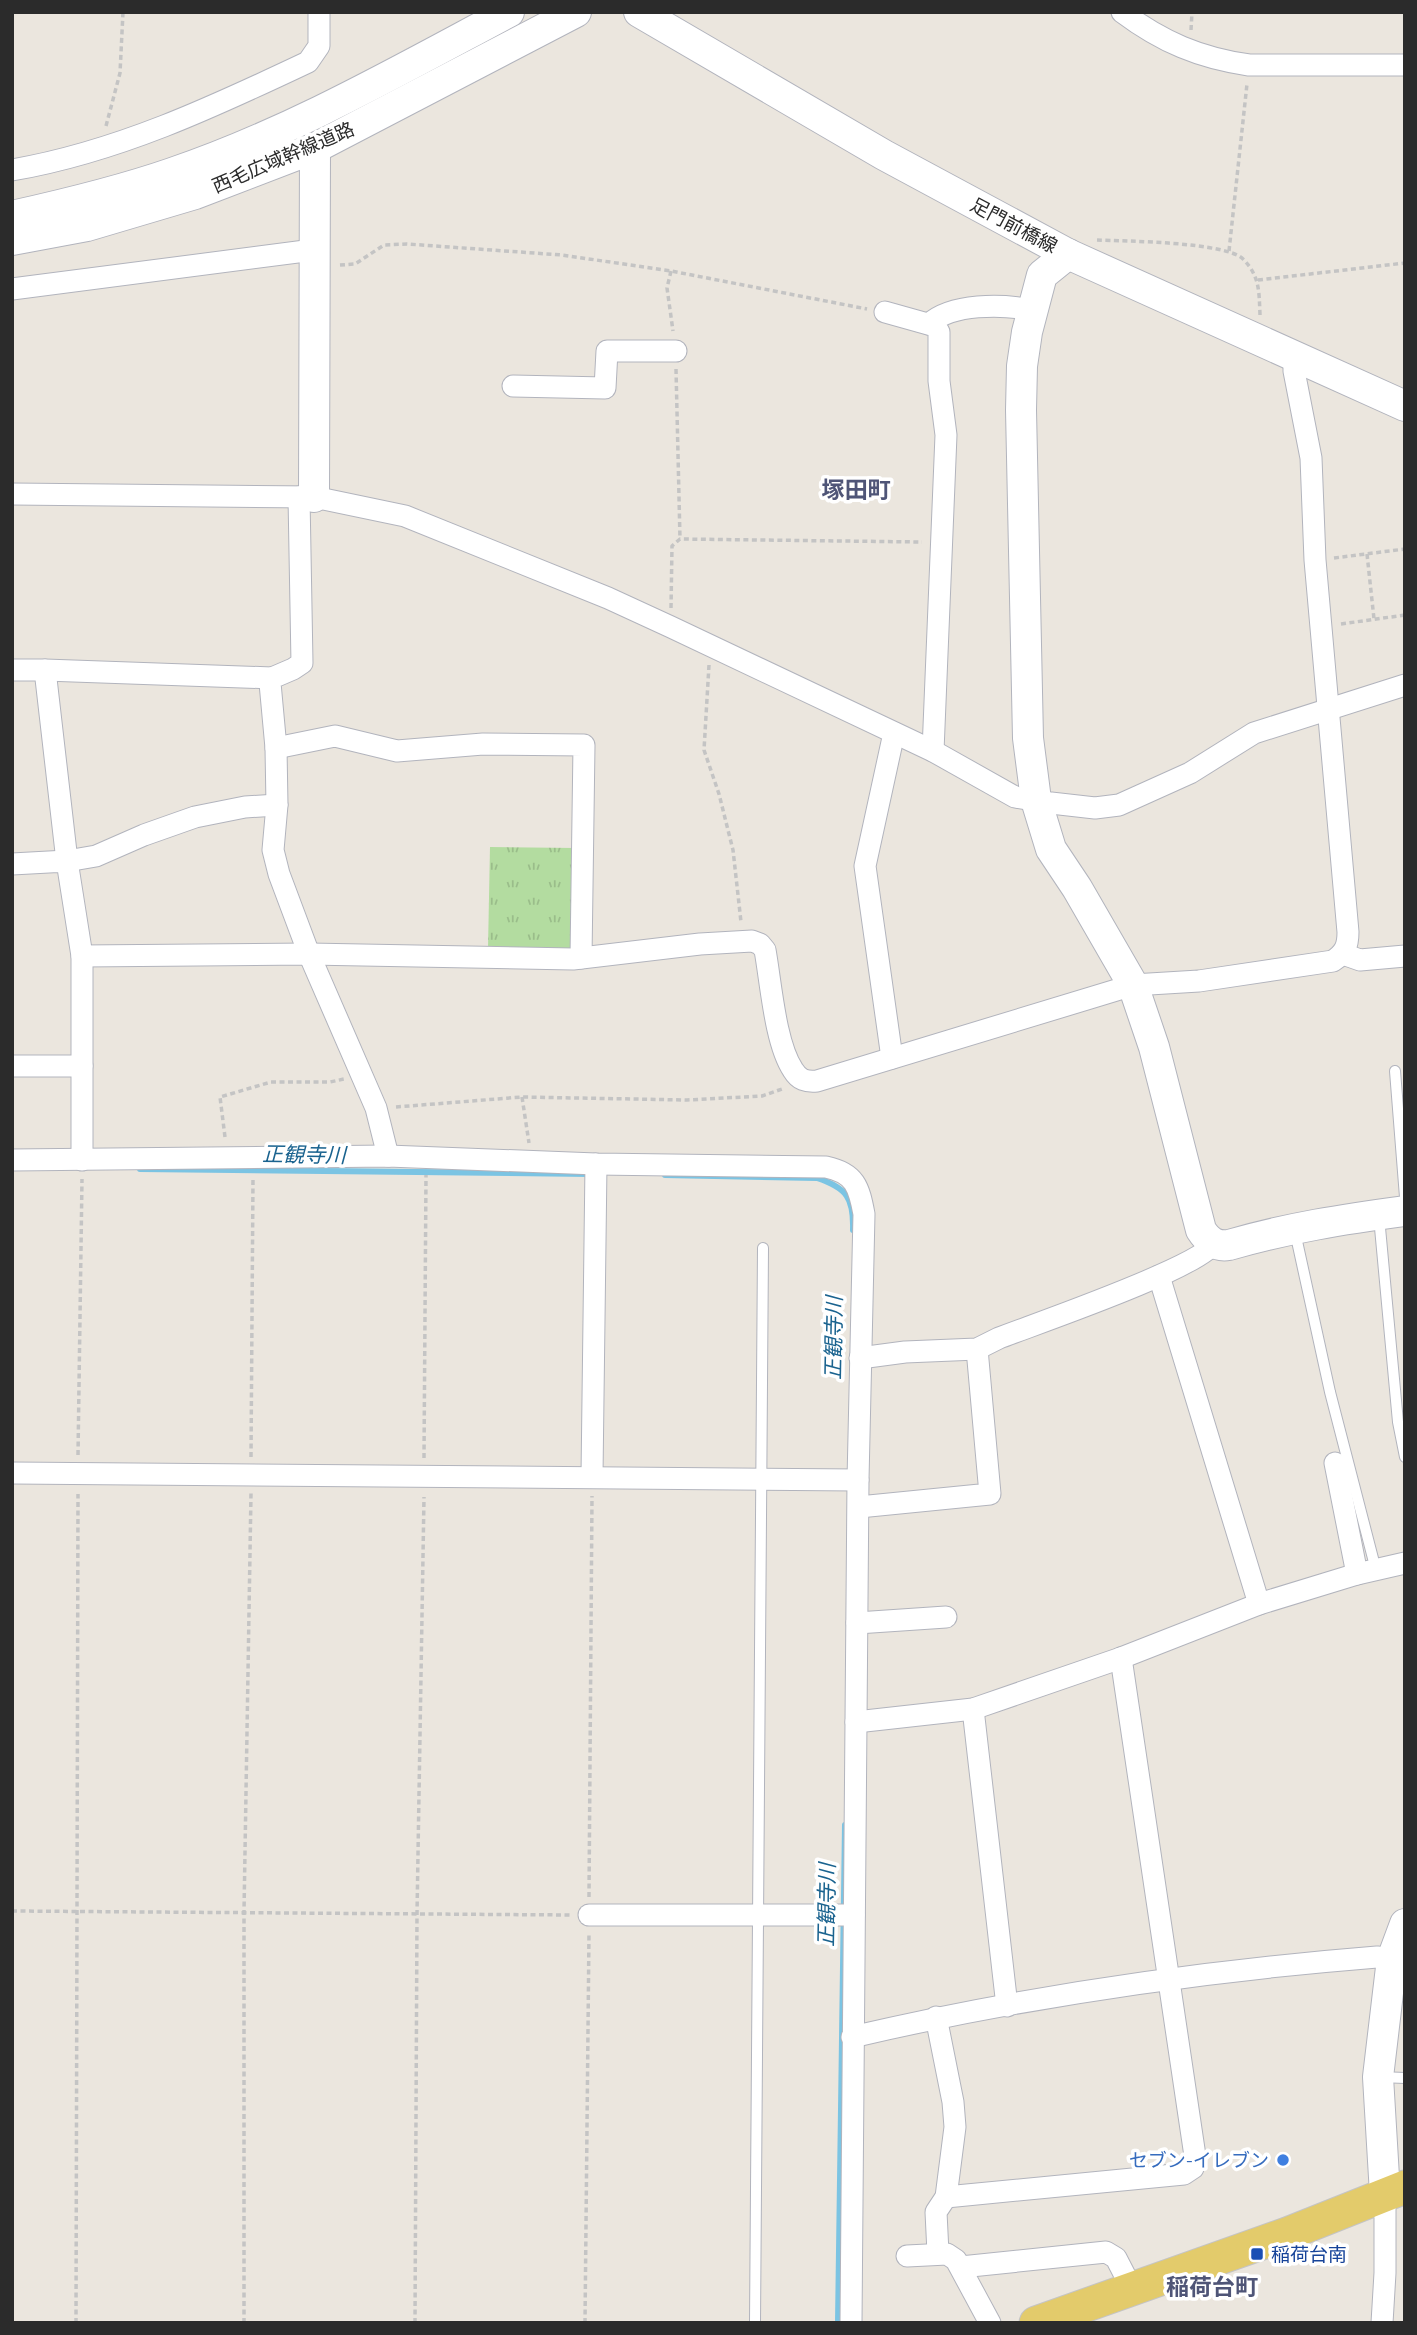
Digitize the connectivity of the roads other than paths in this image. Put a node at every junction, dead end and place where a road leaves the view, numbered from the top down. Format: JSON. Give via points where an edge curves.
{"nodes":[{"id":1,"x":319,"y":12,"type":"edge"},
{"id":2,"x":509,"y":12,"type":"edge"},
{"id":3,"x":576,"y":12,"type":"edge"},
{"id":4,"x":639,"y":12,"type":"edge"},
{"id":5,"x":1122,"y":12,"type":"edge"},
{"id":6,"x":1405,"y":65,"type":"edge"},
{"id":7,"x":315,"y":148,"type":"junction"},
{"id":8,"x":12,"y":170,"type":"edge"},
{"id":9,"x":12,"y":216,"type":"edge"},
{"id":10,"x":12,"y":240,"type":"edge"},
{"id":11,"x":1068,"y":254,"type":"junction"},
{"id":12,"x":313,"y":256,"type":"junction"},
{"id":13,"x":12,"y":289,"type":"edge"},
{"id":14,"x":1031,"y":310,"type":"junction"},
{"id":15,"x":885,"y":312,"type":"road end"},
{"id":16,"x":929,"y":324,"type":"junction"},
{"id":17,"x":676,"y":351,"type":"road end"},
{"id":18,"x":1294,"y":356,"type":"junction"},
{"id":19,"x":513,"y":386,"type":"dead end"},
{"id":20,"x":1405,"y":405,"type":"edge"},
{"id":21,"x":12,"y":494,"type":"edge"},
{"id":22,"x":307,"y":497,"type":"junction"},
{"id":23,"x":12,"y":670,"type":"edge"},
{"id":24,"x":45,"y":670,"type":"junction"},
{"id":25,"x":272,"y":678,"type":"junction"},
{"id":26,"x":1405,"y":685,"type":"edge"},
{"id":27,"x":1329,"y":709,"type":"junction"},
{"id":28,"x":894,"y":733,"type":"junction"},
{"id":29,"x":276,"y":748,"type":"junction"},
{"id":30,"x":933,"y":751,"type":"junction"},
{"id":31,"x":1036,"y":800,"type":"junction"},
{"id":32,"x":277,"y":805,"type":"junction"},
{"id":33,"x":67,"y":861,"type":"junction"},
{"id":34,"x":12,"y":864,"type":"edge"},
{"id":35,"x":309,"y":954,"type":"junction"},
{"id":36,"x":1343,"y":954,"type":"junction"},
{"id":37,"x":82,"y":956,"type":"junction"},
{"id":38,"x":1405,"y":956,"type":"edge"},
{"id":39,"x":581,"y":958,"type":"junction"},
{"id":40,"x":1133,"y":985,"type":"junction"},
{"id":41,"x":892,"y":1058,"type":"junction"},
{"id":42,"x":12,"y":1066,"type":"edge"},
{"id":43,"x":82,"y":1066,"type":"junction"},
{"id":44,"x":1395,"y":1070,"type":"dead end"},
{"id":45,"x":388,"y":1156,"type":"junction"},
{"id":46,"x":12,"y":1160,"type":"edge"},
{"id":47,"x":82,"y":1160,"type":"junction"},
{"id":48,"x":596,"y":1164,"type":"junction"},
{"id":49,"x":1405,"y":1197,"type":"edge"},
{"id":50,"x":1392,"y":1213,"type":"edge"},
{"id":51,"x":1294,"y":1227,"type":"junction"},
{"id":52,"x":1214,"y":1244,"type":"junction"},
{"id":53,"x":763,"y":1248,"type":"dead end"},
{"id":54,"x":1159,"y":1276,"type":"junction"},
{"id":55,"x":977,"y":1349,"type":"junction"},
{"id":56,"x":860,"y":1358,"type":"junction"},
{"id":57,"x":1405,"y":1457,"type":"edge"},
{"id":58,"x":1335,"y":1463,"type":"dead end"},
{"id":59,"x":12,"y":1473,"type":"edge"},
{"id":60,"x":592,"y":1476,"type":"junction"},
{"id":61,"x":760,"y":1479,"type":"junction"},
{"id":62,"x":858,"y":1480,"type":"junction"},
{"id":63,"x":859,"y":1507,"type":"junction"},
{"id":64,"x":1405,"y":1563,"type":"edge"},
{"id":65,"x":1366,"y":1572,"type":"junction"},
{"id":66,"x":1259,"y":1604,"type":"junction"},
{"id":67,"x":946,"y":1617,"type":"dead end"},
{"id":68,"x":858,"y":1623,"type":"junction"},
{"id":69,"x":1121,"y":1658,"type":"junction"},
{"id":70,"x":973,"y":1709,"type":"junction"},
{"id":71,"x":856,"y":1722,"type":"junction"},
{"id":72,"x":758,"y":1914,"type":"junction"},
{"id":73,"x":589,"y":1915,"type":"road end"},
{"id":74,"x":854,"y":1915,"type":"junction"},
{"id":75,"x":1405,"y":1924,"type":"edge"},
{"id":76,"x":1392,"y":1959,"type":"junction"},
{"id":77,"x":1168,"y":1980,"type":"junction"},
{"id":78,"x":1007,"y":2006,"type":"junction"},
{"id":79,"x":936,"y":2018,"type":"junction"},
{"id":80,"x":852,"y":2037,"type":"junction"},
{"id":81,"x":1392,"y":2077,"type":"edge"},
{"id":82,"x":1395,"y":2190,"type":"edge"},
{"id":83,"x":946,"y":2197,"type":"junction"},
{"id":84,"x":938,"y":2253,"type":"junction"},
{"id":85,"x":907,"y":2256,"type":"dead end"},
{"id":86,"x":961,"y":2267,"type":"junction"},
{"id":87,"x":1132,"y":2289,"type":"junction"},
{"id":88,"x":755,"y":2323,"type":"edge"},
{"id":89,"x":851,"y":2323,"type":"edge"},
{"id":90,"x":990,"y":2323,"type":"edge"},
{"id":91,"x":1036,"y":2323,"type":"edge"},
{"id":92,"x":1382,"y":2323,"type":"edge"}],
"edges":[{"from":1,"to":8,"type":"street","via":[[319,46],[308,62],[198,114],[100,148]]},
{"from":2,"to":9,"type":"main road","name":"西毛広域幹線道路","via":[[368,87],[251,141],[173,173]]},
{"from":3,"to":7,"type":"main road","name":"西毛広域幹線道路"},
{"from":4,"to":11,"type":"main road","name":"足門前橋線","via":[[884,155]]},
{"from":5,"to":6,"type":"street","via":[[1162,40],[1229,62]]},
{"from":7,"to":10,"type":"main road","name":"西毛広域幹線道路","via":[[195,194],[87,226]]},
{"from":7,"to":12,"type":"main road"},
{"from":11,"to":14,"type":"main road","via":[[1042,275]]},
{"from":11,"to":18,"type":"main road","name":"足門前橋線"},
{"from":12,"to":13,"type":"street"},
{"from":12,"to":22,"type":"main road"},
{"from":14,"to":16,"type":"street","via":[[976,307],[937,316]]},
{"from":14,"to":31,"type":"main road","via":[[1021,410],[1028,738]]},
{"from":15,"to":16,"type":"street"},
{"from":16,"to":30,"type":"street","via":[[939,332],[946,435]]},
{"from":17,"to":19,"type":"street","via":[[607,351],[605,388]]},
{"from":18,"to":20,"type":"main road","name":"足門前橋線"},
{"from":18,"to":27,"type":"street","via":[[1311,458]]},
{"from":21,"to":22,"type":"street"},
{"from":22,"to":25,"type":"street","via":[[302,663]]},
{"from":22,"to":28,"type":"street","via":[[405,516],[608,598]]},
{"from":23,"to":24,"type":"street"},
{"from":24,"to":25,"type":"street"},
{"from":24,"to":33,"type":"street"},
{"from":25,"to":29,"type":"street"},
{"from":26,"to":27,"type":"street"},
{"from":27,"to":31,"type":"street","via":[[1254,733],[1190,774],[1119,805],[1095,808]]},
{"from":27,"to":36,"type":"street","via":[[1348,932]]},
{"from":28,"to":30,"type":"street"},
{"from":28,"to":41,"type":"street","via":[[865,866]]},
{"from":29,"to":32,"type":"street"},
{"from":29,"to":39,"type":"street","via":[[335,736],[397,751],[483,744],[584,746]]},
{"from":30,"to":31,"type":"street","via":[[1014,797]]},
{"from":31,"to":40,"type":"main road","via":[[1051,849]]},
{"from":32,"to":33,"type":"street","via":[[195,817],[96,856]]},
{"from":32,"to":35,"type":"street","via":[[273,850]]},
{"from":33,"to":34,"type":"street"},
{"from":33,"to":37,"type":"street"},
{"from":35,"to":37,"type":"street"},
{"from":35,"to":39,"type":"street"},
{"from":35,"to":45,"type":"street","via":[[376,1108]]},
{"from":36,"to":38,"type":"street","via":[[1360,960]]},
{"from":36,"to":40,"type":"street","via":[[1325,963],[1199,981]]},
{"from":37,"to":43,"type":"street"},
{"from":39,"to":41,"type":"street","via":[[700,944],[760,944],[765,950],[779,1035],[799,1077],[808,1082]]},
{"from":40,"to":41,"type":"street"},
{"from":40,"to":52,"type":"main road","via":[[1154,1047],[1201,1230]]},
{"from":42,"to":43,"type":"street"},
{"from":43,"to":47,"type":"street"},
{"from":44,"to":49,"type":"lane"},
{"from":45,"to":47,"type":"street"},
{"from":45,"to":48,"type":"street"},
{"from":46,"to":47,"type":"street"},
{"from":48,"to":56,"type":"street","via":[[841,1170],[860,1193],[864,1214]]},
{"from":48,"to":60,"type":"street"},
{"from":50,"to":51,"type":"main road"},
{"from":50,"to":57,"type":"lane","via":[[1397,1409]]},
{"from":51,"to":52,"type":"main road","via":[[1229,1245]]},
{"from":51,"to":65,"type":"lane"},
{"from":52,"to":54,"type":"street"},
{"from":53,"to":61,"type":"lane"},
{"from":54,"to":55,"type":"street"},
{"from":54,"to":66,"type":"street"},
{"from":55,"to":56,"type":"street"},
{"from":55,"to":63,"type":"street","via":[[990,1494]]},
{"from":56,"to":62,"type":"street"},
{"from":58,"to":65,"type":"street"},
{"from":59,"to":60,"type":"street"},
{"from":60,"to":61,"type":"street"},
{"from":61,"to":62,"type":"street"},
{"from":61,"to":72,"type":"lane"},
{"from":62,"to":63,"type":"street"},
{"from":63,"to":68,"type":"street"},
{"from":64,"to":65,"type":"street"},
{"from":65,"to":66,"type":"street"},
{"from":66,"to":69,"type":"street"},
{"from":67,"to":68,"type":"street"},
{"from":68,"to":71,"type":"street"},
{"from":69,"to":70,"type":"street"},
{"from":69,"to":77,"type":"street"},
{"from":70,"to":71,"type":"street"},
{"from":70,"to":78,"type":"street"},
{"from":71,"to":74,"type":"street"},
{"from":72,"to":73,"type":"street"},
{"from":72,"to":74,"type":"street"},
{"from":72,"to":88,"type":"lane"},
{"from":74,"to":80,"type":"street"},
{"from":75,"to":76,"type":"main road"},
{"from":76,"to":77,"type":"street","via":[[1288,1964]]},
{"from":76,"to":81,"type":"main road"},
{"from":77,"to":78,"type":"street"},
{"from":77,"to":83,"type":"street","via":[[1195,2156],[1193,2168],[1184,2174]]},
{"from":78,"to":79,"type":"street"},
{"from":79,"to":80,"type":"street"},
{"from":79,"to":83,"type":"street","via":[[955,2127]]},
{"from":80,"to":89,"type":"street"},
{"from":81,"to":82,"type":"main road"},
{"from":82,"to":87,"type":"main road"},
{"from":82,"to":92,"type":"street"},
{"from":83,"to":84,"type":"street","via":[[936,2212]]},
{"from":84,"to":85,"type":"street"},
{"from":84,"to":86,"type":"street","via":[[947,2254]]},
{"from":86,"to":87,"type":"street","via":[[1106,2252],[1116,2258]]},
{"from":86,"to":90,"type":"street"},
{"from":87,"to":91,"type":"main road"}]}
